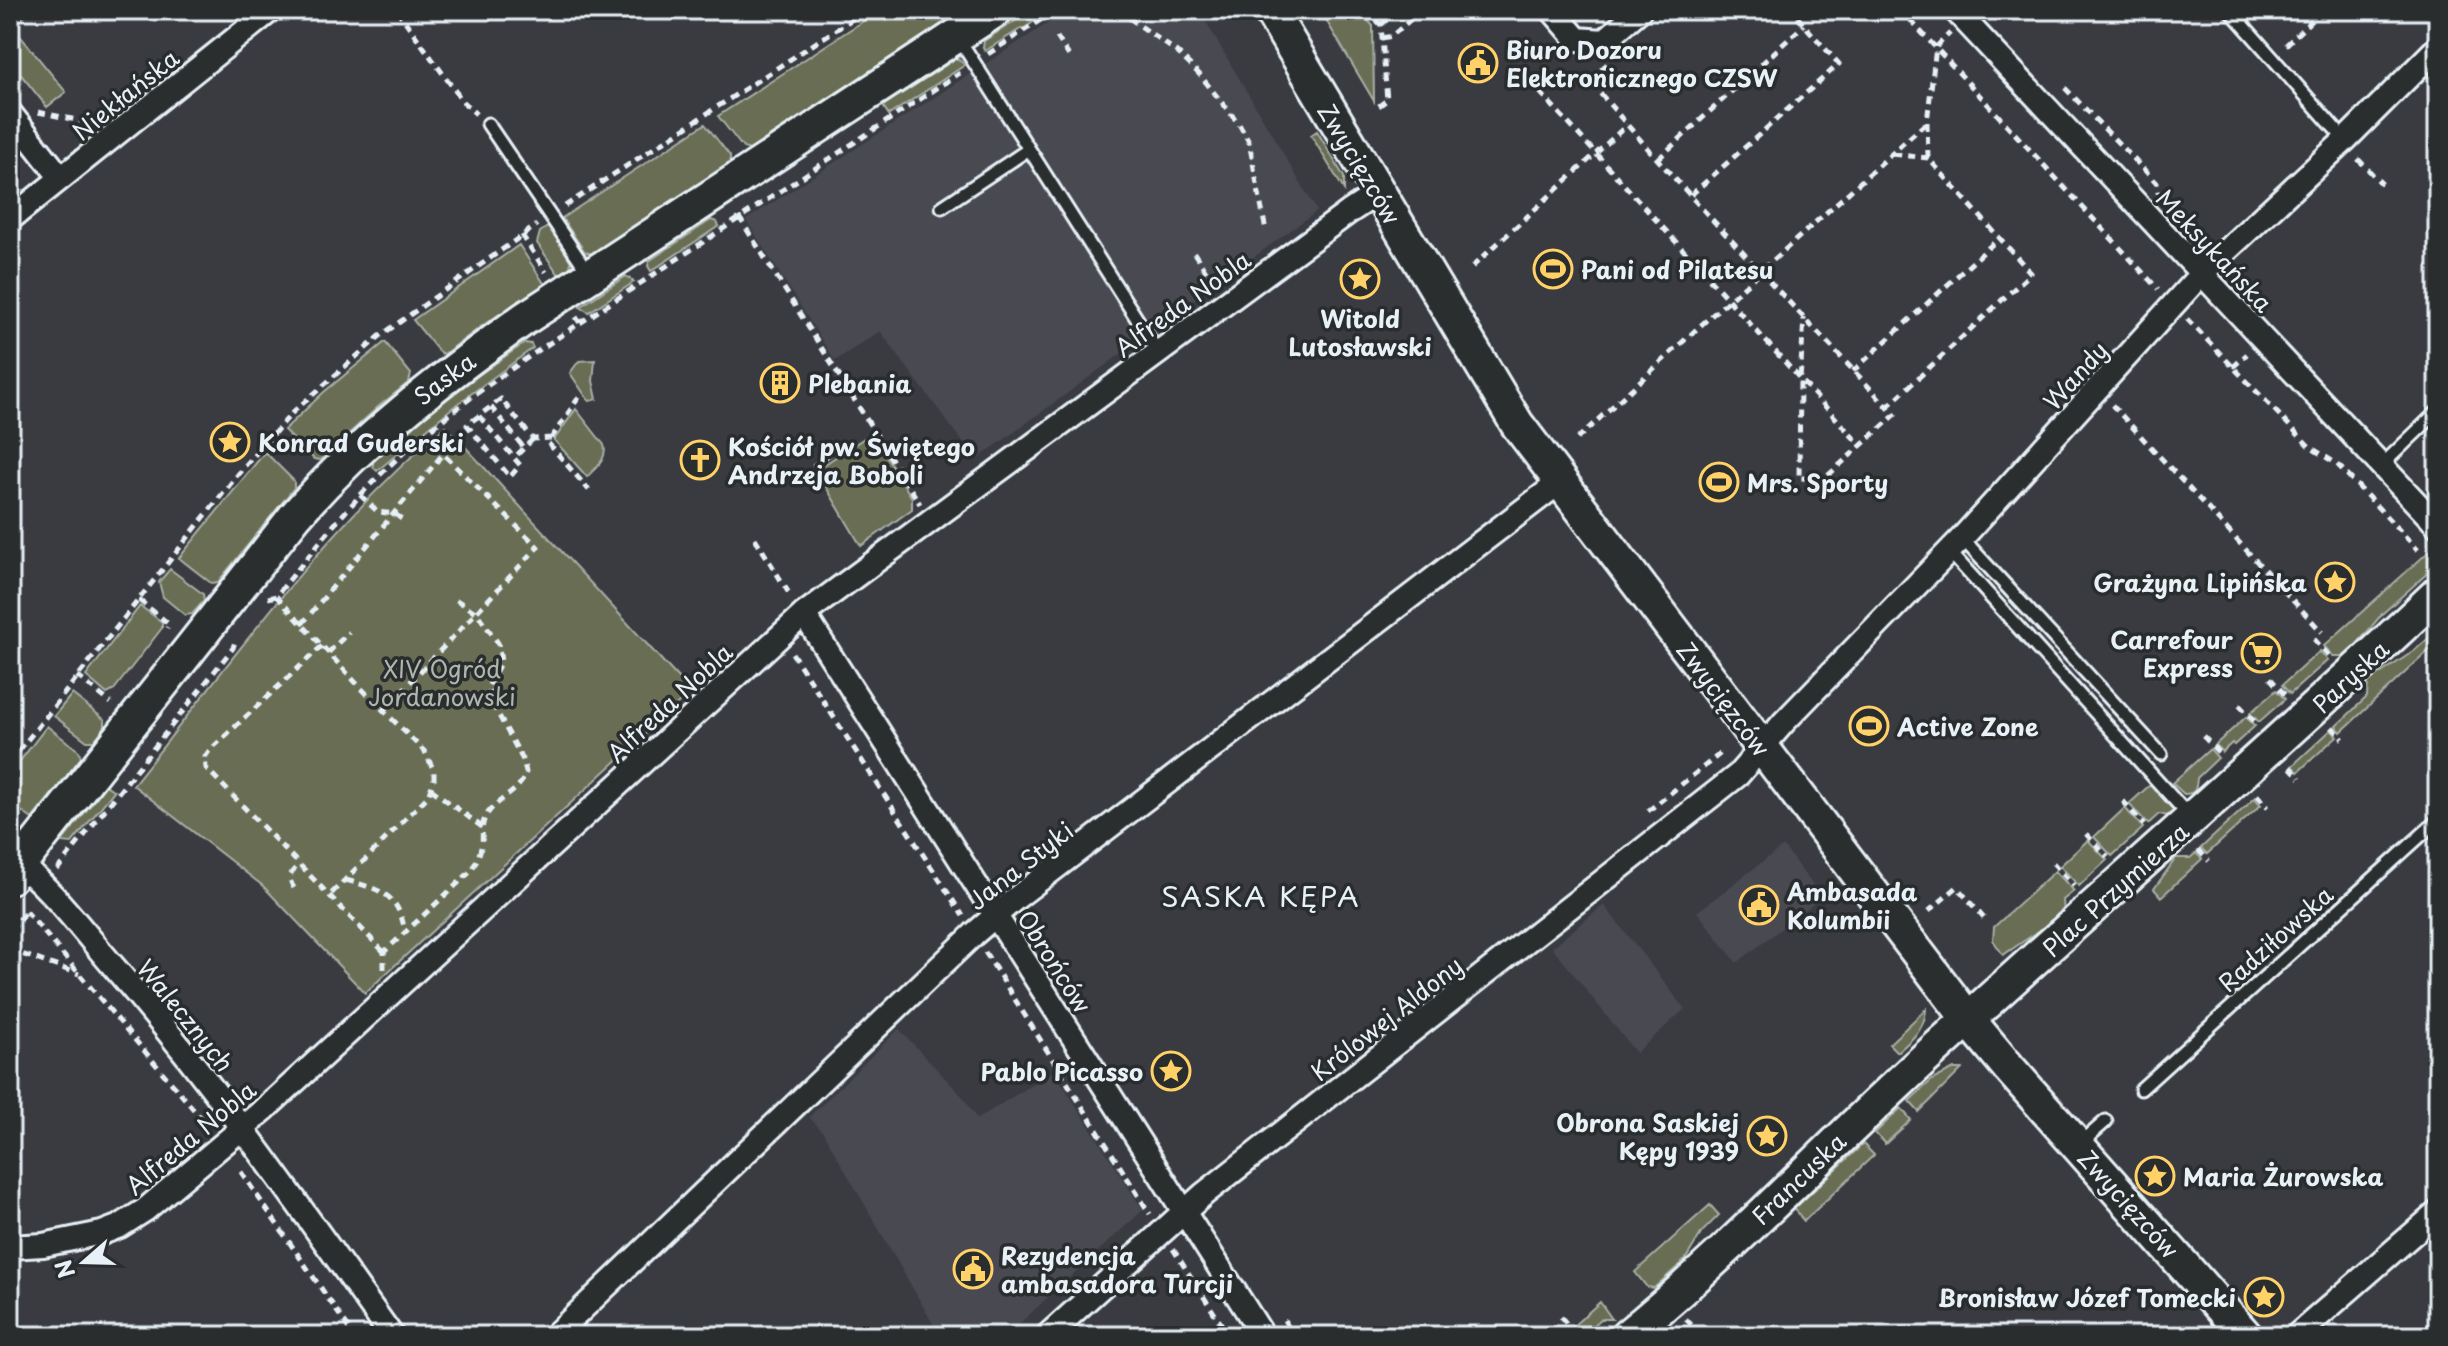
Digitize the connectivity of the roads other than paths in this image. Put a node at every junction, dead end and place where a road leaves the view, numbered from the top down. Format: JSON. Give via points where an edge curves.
{"nodes":[{"id":1,"x":271,"y":10,"type":"edge"},
{"id":2,"x":996,"y":10,"type":"edge"},
{"id":3,"x":1270,"y":10,"type":"edge"},
{"id":4,"x":1552,"y":10,"type":"edge"},
{"id":5,"x":1640,"y":10,"type":"edge"},
{"id":6,"x":1955,"y":10,"type":"edge"},
{"id":7,"x":2230,"y":10,"type":"edge"},
{"id":8,"x":957,"y":36,"type":"junction"},
{"id":9,"x":2438,"y":47,"type":"edge"},
{"id":10,"x":10,"y":113,"type":"edge"},
{"id":11,"x":488,"y":124,"type":"road end"},
{"id":12,"x":2343,"y":141,"type":"junction"},
{"id":13,"x":1029,"y":149,"type":"junction"},
{"id":14,"x":61,"y":178,"type":"junction"},
{"id":15,"x":1378,"y":193,"type":"junction"},
{"id":16,"x":942,"y":207,"type":"dead end"},
{"id":17,"x":10,"y":219,"type":"edge"},
{"id":18,"x":2201,"y":274,"type":"junction"},
{"id":19,"x":591,"y":275,"type":"junction"},
{"id":20,"x":1158,"y":352,"type":"junction"},
{"id":21,"x":2438,"y":411,"type":"edge"},
{"id":22,"x":2382,"y":465,"type":"junction"},
{"id":23,"x":1560,"y":482,"type":"junction"},
{"id":24,"x":2438,"y":526,"type":"edge"},
{"id":25,"x":1956,"y":545,"type":"junction"},
{"id":26,"x":2438,"y":593,"type":"edge"},
{"id":27,"x":804,"y":614,"type":"junction"},
{"id":28,"x":1762,"y":748,"type":"junction"},
{"id":29,"x":2269,"y":750,"type":"joint"},
{"id":30,"x":2161,"y":754,"type":"dead end"},
{"id":31,"x":2438,"y":820,"type":"edge"},
{"id":32,"x":2195,"y":834,"type":"junction"},
{"id":33,"x":14,"y":865,"type":"edge"},
{"id":34,"x":996,"y":916,"type":"junction"},
{"id":35,"x":1968,"y":1019,"type":"junction"},
{"id":36,"x":2141,"y":1089,"type":"dead end"},
{"id":37,"x":2106,"y":1121,"type":"dead end"},
{"id":38,"x":244,"y":1128,"type":"junction"},
{"id":39,"x":2078,"y":1146,"type":"junction"},
{"id":40,"x":1184,"y":1212,"type":"junction"},
{"id":41,"x":2438,"y":1212,"type":"edge"},
{"id":42,"x":10,"y":1247,"type":"edge"},
{"id":43,"x":2236,"y":1333,"type":"edge"},
{"id":44,"x":392,"y":1336,"type":"edge"},
{"id":45,"x":554,"y":1336,"type":"edge"},
{"id":46,"x":1047,"y":1336,"type":"edge"},
{"id":47,"x":1263,"y":1336,"type":"edge"},
{"id":48,"x":1627,"y":1336,"type":"edge"},
{"id":49,"x":2296,"y":1336,"type":"edge"}],
"edges":[{"from":1,"to":14,"type":"street","name":"Niekłańska"},
{"from":2,"to":8,"type":"street","name":"Saska"},
{"from":3,"to":15,"type":"street","name":"Zwycięzców"},
{"from":4,"to":5,"type":"street","via":[[1577,39],[1604,41]]},
{"from":6,"to":18,"type":"street","name":"Meksykańska"},
{"from":7,"to":12,"type":"lane"},
{"from":8,"to":13,"type":"lane"},
{"from":8,"to":19,"type":"street","name":"Saska"},
{"from":9,"to":12,"type":"street","name":"Wandy"},
{"from":10,"to":14,"type":"street"},
{"from":11,"to":19,"type":"lane"},
{"from":12,"to":18,"type":"street","name":"Wandy"},
{"from":13,"to":16,"type":"lane"},
{"from":13,"to":20,"type":"lane"},
{"from":14,"to":17,"type":"street","name":"Niekłańska"},
{"from":15,"to":20,"type":"street","name":"Alfreda Nobla"},
{"from":15,"to":23,"type":"street","name":"Zwycięzców","via":[[1501,400]]},
{"from":18,"to":22,"type":"street","name":"Meksykańska"},
{"from":18,"to":25,"type":"street","name":"Wandy"},
{"from":19,"to":33,"type":"street","name":"Saska","via":[[422,394],[353,454],[318,490]]},
{"from":20,"to":27,"type":"street","name":"Alfreda Nobla"},
{"from":21,"to":22,"type":"lane"},
{"from":22,"to":24,"type":"street","name":"Meksykańska"},
{"from":23,"to":28,"type":"street","name":"Zwycięzców"},
{"from":23,"to":34,"type":"street","name":"Jana Styki"},
{"from":25,"to":28,"type":"street","name":"Wandy"},
{"from":25,"to":30,"type":"lane"},
{"from":25,"to":32,"type":"lane"},
{"from":26,"to":29,"type":"street","name":"Paryska"},
{"from":27,"to":34,"type":"street","name":"Obrońców"},
{"from":27,"to":38,"type":"street","name":"Alfreda Nobla"},
{"from":28,"to":35,"type":"street","name":"Zwycięzców"},
{"from":28,"to":40,"type":"street","name":"Królowej Aldony","via":[[1738,775]]},
{"from":29,"to":32,"type":"street","name":"Plac Przymierza"},
{"from":31,"to":36,"type":"lane","name":"Radziłowska"},
{"from":32,"to":35,"type":"street","name":"Plac Przymierza"},
{"from":33,"to":38,"type":"street","name":"Walecznych","via":[[44,886]]},
{"from":34,"to":40,"type":"street","name":"Obrońców"},
{"from":34,"to":45,"type":"street","name":"Jana Styki"},
{"from":35,"to":39,"type":"street","name":"Zwycięzców"},
{"from":35,"to":48,"type":"street","name":"Francuska"},
{"from":37,"to":39,"type":"lane"},
{"from":38,"to":42,"type":"street","name":"Alfreda Nobla","via":[[120,1226],[83,1239]]},
{"from":38,"to":44,"type":"street","name":"Walecznych"},
{"from":39,"to":43,"type":"street","name":"Zwycięzców"},
{"from":40,"to":46,"type":"street","name":"Królowej Aldony"},
{"from":40,"to":47,"type":"street","name":"Obrońców"},
{"from":41,"to":49,"type":"street"}]}
